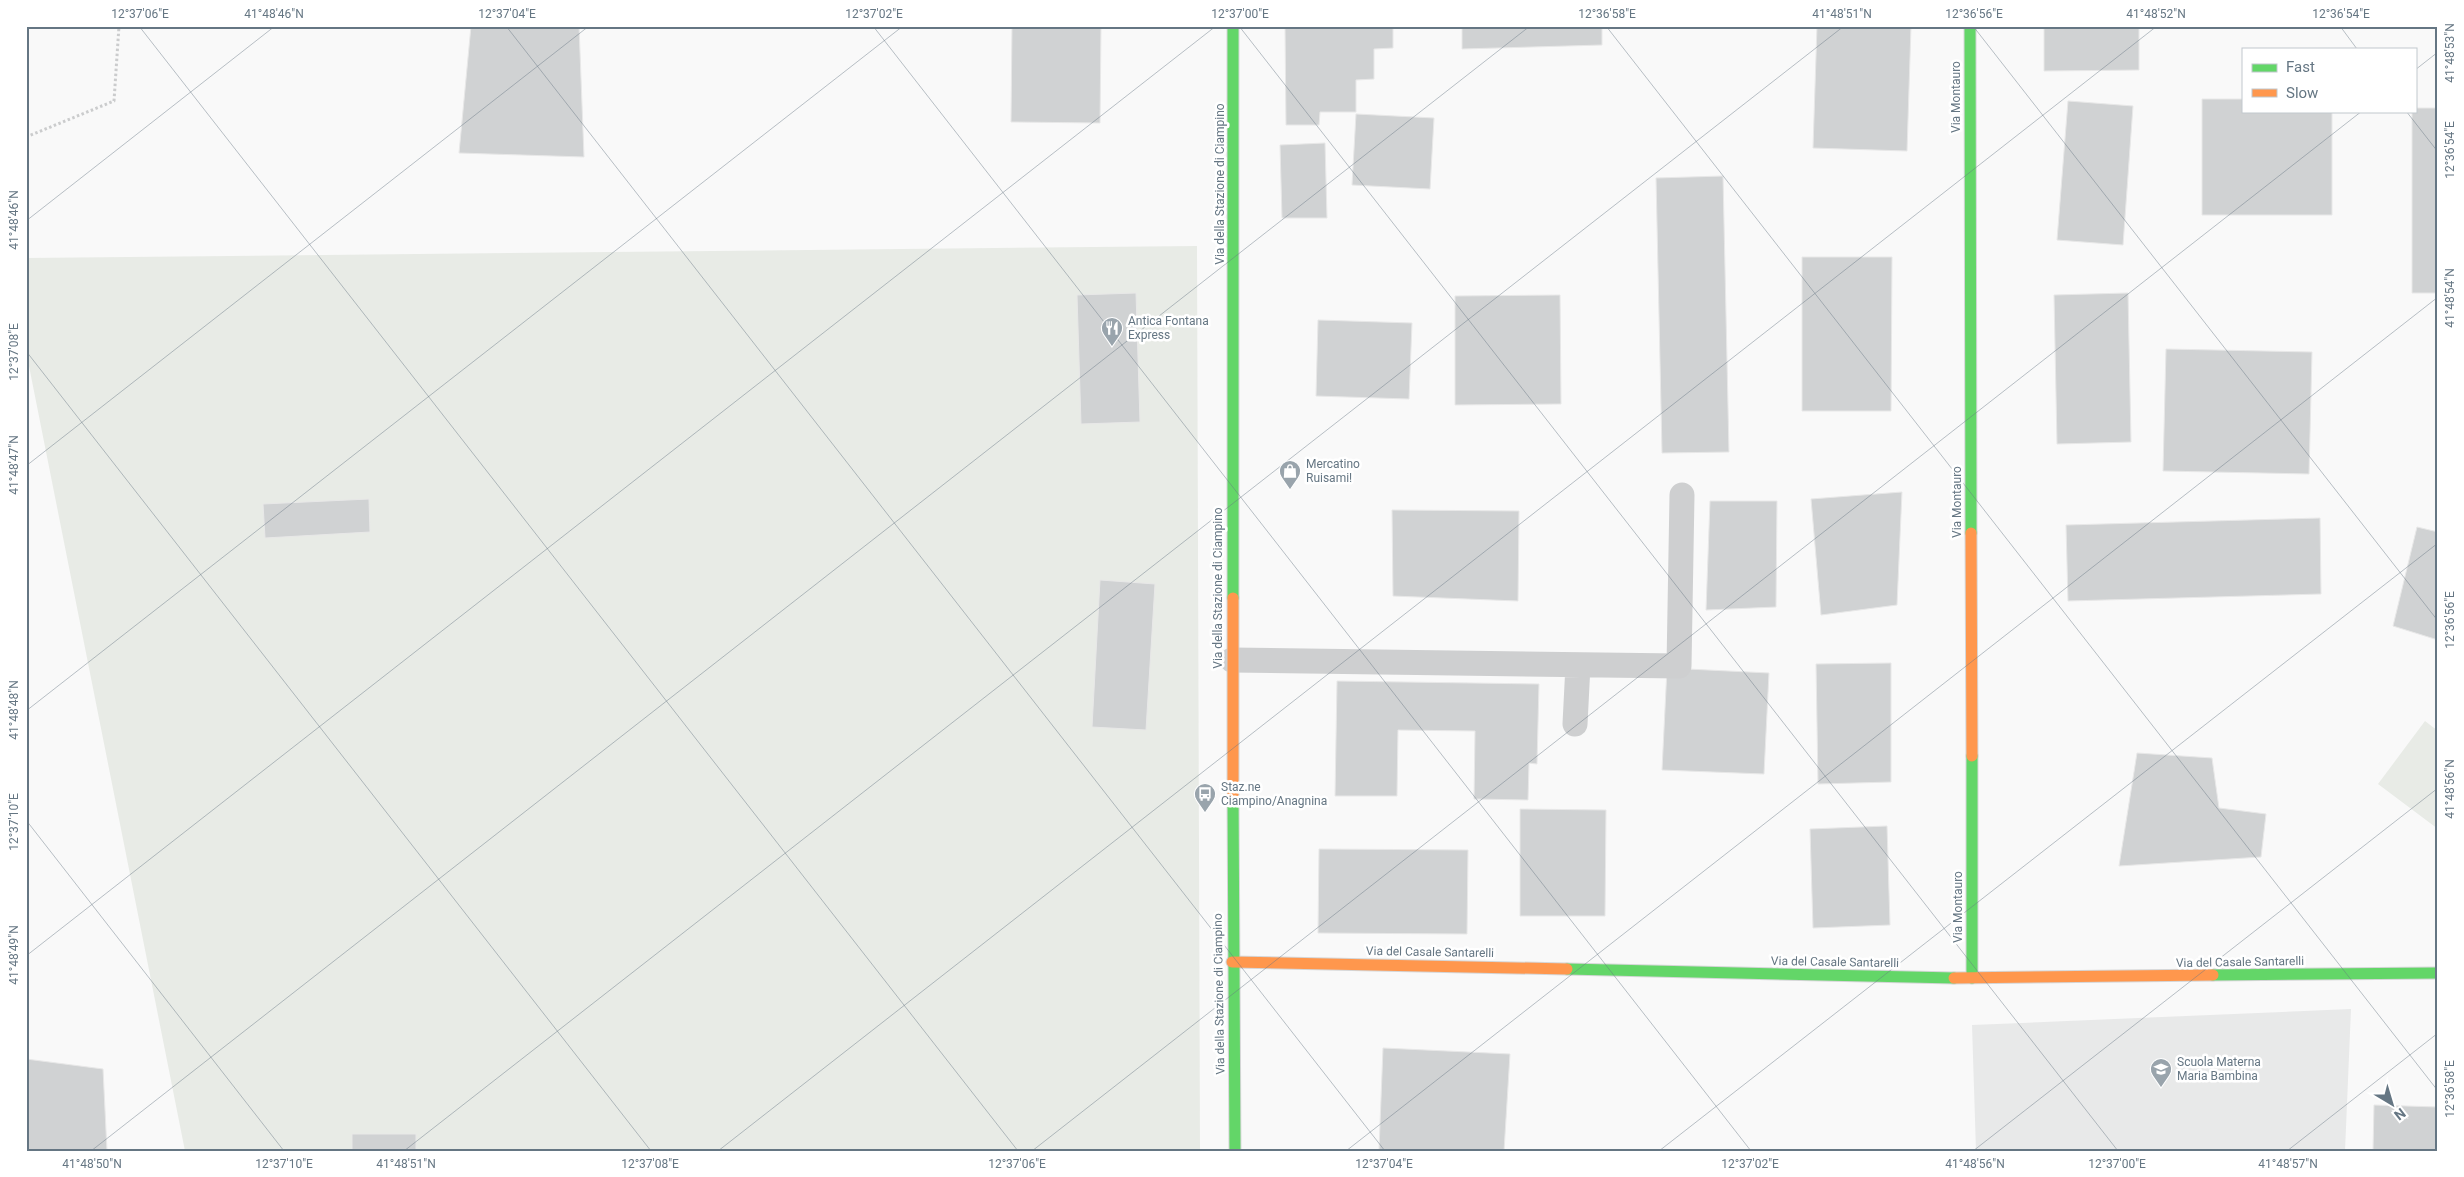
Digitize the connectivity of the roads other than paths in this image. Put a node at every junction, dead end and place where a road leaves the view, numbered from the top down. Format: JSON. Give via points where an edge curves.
{"nodes":[{"id":1,"x":1233,"y":26,"type":"edge"},
{"id":2,"x":1970,"y":26,"type":"edge"},
{"id":3,"x":1682,"y":496,"type":"dead end"},
{"id":4,"x":1232,"y":660,"type":"junction"},
{"id":5,"x":1578,"y":665,"type":"junction"},
{"id":6,"x":1575,"y":724,"type":"dead end"},
{"id":7,"x":1232,"y":962,"type":"junction"},
{"id":8,"x":2438,"y":973,"type":"edge"},
{"id":9,"x":1972,"y":978,"type":"junction"},
{"id":10,"x":1235,"y":1151,"type":"edge"}],
"edges":[{"from":1,"to":4,"type":"street","name":"Via della Stazione di Ciampino"},
{"from":2,"to":9,"type":"street","name":"Via Montauro"},
{"from":3,"to":5,"type":"lane","via":[[1679,666]]},
{"from":4,"to":5,"type":"lane"},
{"from":4,"to":7,"type":"street","name":"Via della Stazione di Ciampino"},
{"from":5,"to":6,"type":"lane"},
{"from":7,"to":9,"type":"street","name":"Via del Casale Santarelli"},
{"from":7,"to":10,"type":"street","name":"Via della Stazione di Ciampino"},
{"from":8,"to":9,"type":"street","name":"Via del Casale Santarelli"}]}
